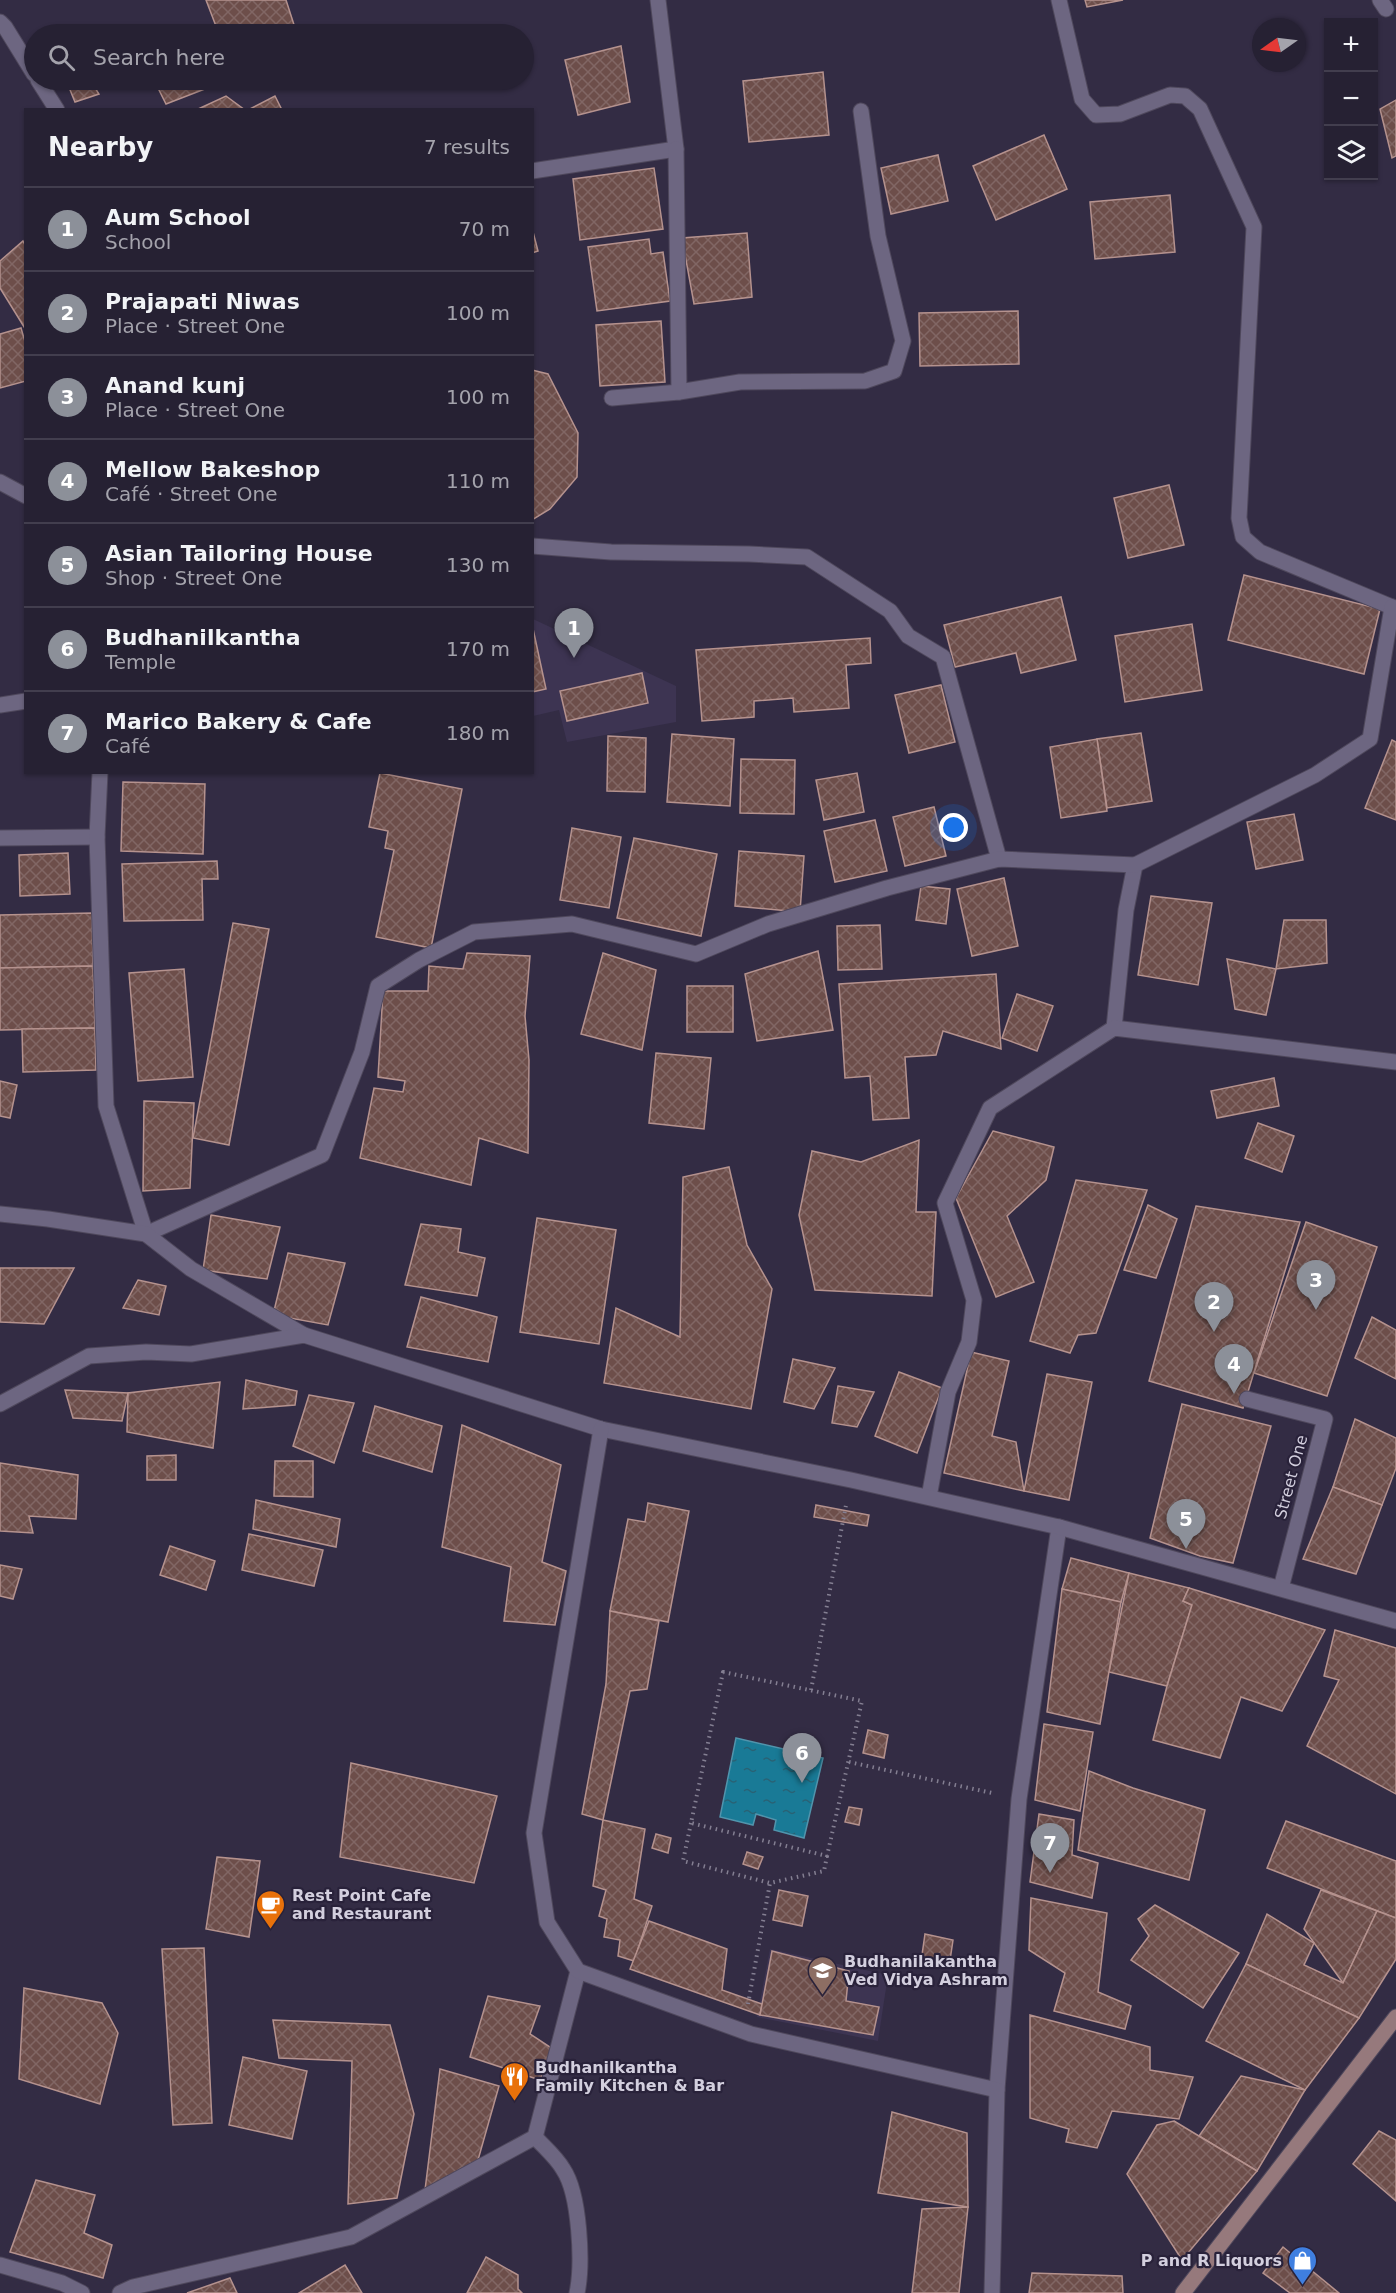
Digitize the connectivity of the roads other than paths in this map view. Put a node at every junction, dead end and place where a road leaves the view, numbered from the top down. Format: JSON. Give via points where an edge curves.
{"nodes":[{"id":1,"x":658,"y":0,"type":"edge"},
{"id":2,"x":1059,"y":0,"type":"edge"},
{"id":3,"x":0,"y":22,"type":"edge"},
{"id":4,"x":24,"y":58,"type":"edge"},
{"id":5,"x":44,"y":90,"type":"edge"},
{"id":6,"x":56,"y":108,"type":"edge"},
{"id":7,"x":861,"y":111,"type":"dead end"},
{"id":8,"x":676,"y":149,"type":"junction"},
{"id":9,"x":534,"y":171,"type":"edge"},
{"id":10,"x":679,"y":393,"type":"junction"},
{"id":11,"x":612,"y":398,"type":"dead end"},
{"id":12,"x":0,"y":482,"type":"edge"},
{"id":13,"x":24,"y":495,"type":"edge"},
{"id":14,"x":534,"y":546,"type":"edge"},
{"id":15,"x":1394,"y":606,"type":"edge"},
{"id":16,"x":24,"y":701,"type":"edge"},
{"id":17,"x":0,"y":705,"type":"edge"},
{"id":18,"x":100,"y":774,"type":"edge"},
{"id":19,"x":97,"y":837,"type":"junction"},
{"id":20,"x":0,"y":838,"type":"edge"},
{"id":21,"x":999,"y":859,"type":"junction"},
{"id":22,"x":1135,"y":865,"type":"junction"},
{"id":23,"x":1114,"y":1028,"type":"junction"},
{"id":24,"x":1396,"y":1062,"type":"edge"},
{"id":25,"x":0,"y":1214,"type":"edge"},
{"id":26,"x":146,"y":1234,"type":"junction"},
{"id":27,"x":304,"y":1335,"type":"junction"},
{"id":28,"x":1246,"y":1399,"type":"dead end"},
{"id":29,"x":0,"y":1404,"type":"edge"},
{"id":30,"x":601,"y":1429,"type":"junction"},
{"id":31,"x":930,"y":1497,"type":"junction"},
{"id":32,"x":1059,"y":1527,"type":"junction"},
{"id":33,"x":1281,"y":1588,"type":"junction"},
{"id":34,"x":1396,"y":1621,"type":"edge"},
{"id":35,"x":578,"y":1971,"type":"junction"},
{"id":36,"x":1396,"y":2017,"type":"edge"},
{"id":37,"x":997,"y":2090,"type":"junction"},
{"id":38,"x":535,"y":2137,"type":"junction"},
{"id":39,"x":0,"y":2265,"type":"edge"},
{"id":40,"x":82,"y":2293,"type":"edge"},
{"id":41,"x":120,"y":2293,"type":"edge"},
{"id":42,"x":577,"y":2293,"type":"edge"},
{"id":43,"x":992,"y":2293,"type":"edge"},
{"id":44,"x":1183,"y":2293,"type":"edge"}],
"edges":[{"from":1,"to":8,"type":"street"},
{"from":2,"to":15,"type":"street","via":[[1082,99],[1096,115],[1120,114],[1170,95],[1185,96],[1200,109],[1254,227],[1239,518],[1243,537],[1260,552]]},
{"from":3,"to":4,"type":"street"},
{"from":5,"to":6,"type":"street"},
{"from":7,"to":10,"type":"street","via":[[878,236],[903,341],[894,371],[865,381],[740,382]]},
{"from":8,"to":9,"type":"street"},
{"from":8,"to":10,"type":"street"},
{"from":10,"to":11,"type":"street"},
{"from":12,"to":13,"type":"street"},
{"from":14,"to":21,"type":"street","via":[[807,557],[890,611],[908,636],[943,657]]},
{"from":15,"to":22,"type":"street","via":[[1370,739],[1315,775]]},
{"from":16,"to":17,"type":"street"},
{"from":18,"to":19,"type":"street"},
{"from":19,"to":20,"type":"street"},
{"from":19,"to":26,"type":"street","via":[[106,1106]]},
{"from":21,"to":22,"type":"street"},
{"from":21,"to":26,"type":"street","via":[[768,924],[696,954],[572,924],[474,932],[378,986],[362,1052],[322,1155]]},
{"from":22,"to":23,"type":"street","via":[[1126,910]]},
{"from":23,"to":24,"type":"street"},
{"from":23,"to":31,"type":"street","via":[[990,1108],[945,1203],[974,1300],[969,1342],[948,1392]]},
{"from":25,"to":26,"type":"street"},
{"from":26,"to":27,"type":"street","via":[[190,1269]]},
{"from":27,"to":29,"type":"street","via":[[191,1354],[89,1356]]},
{"from":27,"to":30,"type":"street"},
{"from":28,"to":33,"type":"street","name":"Street One","via":[[1325,1419]]},
{"from":30,"to":31,"type":"street"},
{"from":30,"to":35,"type":"street","via":[[534,1833],[547,1922]]},
{"from":31,"to":32,"type":"street"},
{"from":32,"to":33,"type":"street"},
{"from":32,"to":37,"type":"street","via":[[1019,1799]]},
{"from":33,"to":34,"type":"street"},
{"from":35,"to":37,"type":"street","via":[[744,2031]]},
{"from":35,"to":38,"type":"street"},
{"from":36,"to":44,"type":"main road"},
{"from":37,"to":43,"type":"street"},
{"from":38,"to":41,"type":"street","via":[[351,2237]]},
{"from":38,"to":42,"type":"street","via":[[564,2170],[577,2208]]},
{"from":39,"to":40,"type":"street","via":[[62,2283]]}]}
